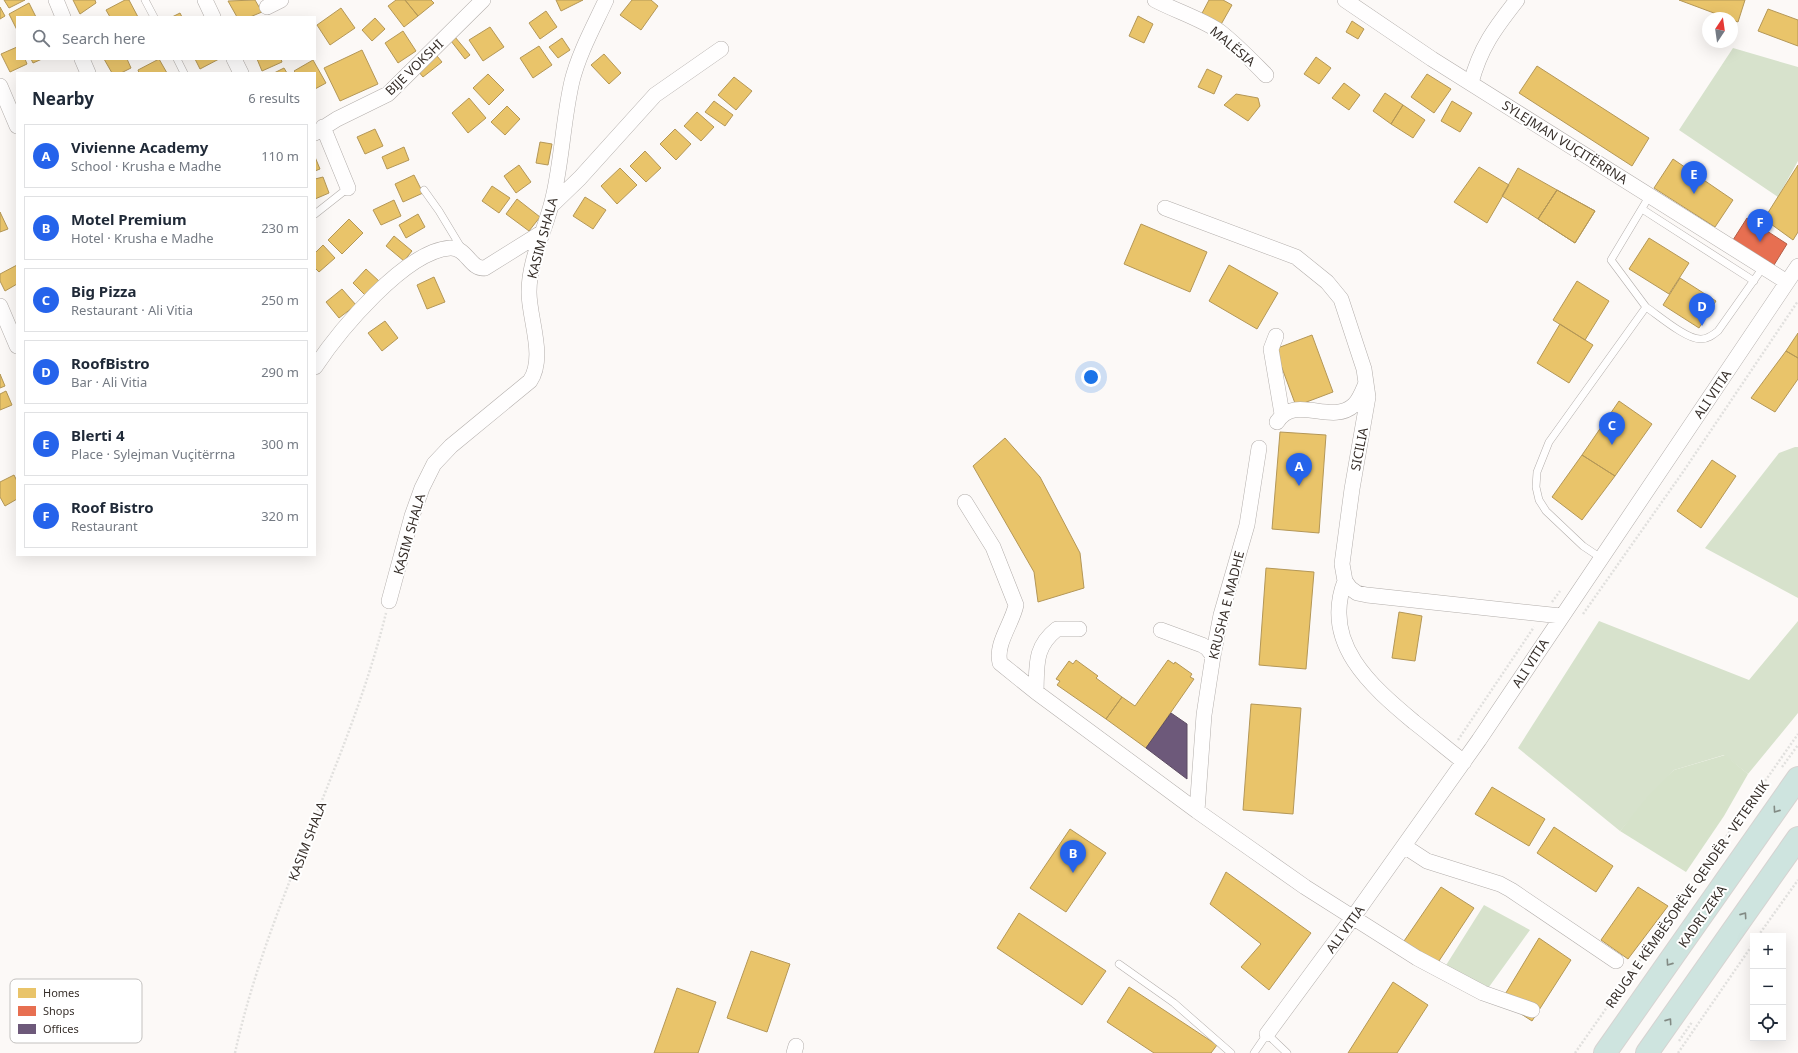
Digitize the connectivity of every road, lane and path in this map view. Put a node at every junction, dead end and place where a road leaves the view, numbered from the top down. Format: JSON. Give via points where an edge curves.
{"nodes":[{"id":1,"x":56,"y":0,"type":"edge"},
{"id":2,"x":145,"y":0,"type":"edge"},
{"id":3,"x":205,"y":0,"type":"edge"},
{"id":4,"x":281,"y":0,"type":"edge"},
{"id":5,"x":483,"y":0,"type":"edge"},
{"id":6,"x":606,"y":0,"type":"edge"},
{"id":7,"x":1155,"y":0,"type":"edge"},
{"id":8,"x":1345,"y":0,"type":"edge"},
{"id":9,"x":1517,"y":0,"type":"edge"},
{"id":10,"x":267,"y":7,"type":"dead end"},
{"id":11,"x":63,"y":16,"type":"edge"},
{"id":12,"x":153,"y":16,"type":"edge"},
{"id":13,"x":213,"y":16,"type":"edge"},
{"id":14,"x":721,"y":49,"type":"dead end"},
{"id":15,"x":82,"y":60,"type":"edge"},
{"id":16,"x":178,"y":60,"type":"edge"},
{"id":17,"x":234,"y":60,"type":"edge"},
{"id":18,"x":88,"y":72,"type":"edge"},
{"id":19,"x":184,"y":72,"type":"edge"},
{"id":20,"x":240,"y":72,"type":"edge"},
{"id":21,"x":1266,"y":75,"type":"dead end"},
{"id":22,"x":1471,"y":82,"type":"junction"},
{"id":23,"x":0,"y":86,"type":"edge"},
{"id":24,"x":16,"y":124,"type":"edge"},
{"id":25,"x":319,"y":130,"type":"edge"},
{"id":26,"x":348,"y":188,"type":"joint"},
{"id":27,"x":424,"y":190,"type":"dead end"},
{"id":28,"x":1650,"y":195,"type":"junction"},
{"id":29,"x":551,"y":205,"type":"junction"},
{"id":30,"x":1165,"y":208,"type":"dead end"},
{"id":31,"x":1642,"y":209,"type":"junction"},
{"id":32,"x":316,"y":213,"type":"edge"},
{"id":33,"x":541,"y":233,"type":"junction"},
{"id":34,"x":1724,"y":241,"type":"junction"},
{"id":35,"x":464,"y":252,"type":"junction"},
{"id":36,"x":1715,"y":256,"type":"junction"},
{"id":37,"x":1764,"y":266,"type":"junction"},
{"id":38,"x":1798,"y":266,"type":"edge"},
{"id":39,"x":1754,"y":281,"type":"junction"},
{"id":40,"x":1788,"y":282,"type":"junction"},
{"id":41,"x":0,"y":306,"type":"edge"},
{"id":42,"x":1646,"y":307,"type":"junction"},
{"id":43,"x":1276,"y":336,"type":"dead end"},
{"id":44,"x":16,"y":344,"type":"edge"},
{"id":45,"x":316,"y":365,"type":"edge"},
{"id":46,"x":1367,"y":382,"type":"junction"},
{"id":47,"x":1259,"y":448,"type":"dead end"},
{"id":48,"x":965,"y":502,"type":"dead end"},
{"id":49,"x":1601,"y":558,"type":"junction"},
{"id":50,"x":1345,"y":581,"type":"junction"},
{"id":51,"x":389,"y":601,"type":"joint"},
{"id":52,"x":1561,"y":616,"type":"junction"},
{"id":53,"x":1079,"y":629,"type":"dead end"},
{"id":54,"x":1161,"y":630,"type":"dead end"},
{"id":55,"x":1212,"y":656,"type":"junction"},
{"id":56,"x":1036,"y":692,"type":"junction"},
{"id":57,"x":1798,"y":734,"type":"edge"},
{"id":58,"x":1464,"y":762,"type":"junction"},
{"id":59,"x":1798,"y":778,"type":"edge"},
{"id":60,"x":1197,"y":811,"type":"junction"},
{"id":61,"x":1798,"y":838,"type":"edge"},
{"id":62,"x":1404,"y":846,"type":"junction"},
{"id":63,"x":1798,"y":880,"type":"edge"},
{"id":64,"x":1354,"y":916,"type":"junction"},
{"id":65,"x":1760,"y":933,"type":"edge"},
{"id":66,"x":1750,"y":948,"type":"edge"},
{"id":67,"x":1616,"y":961,"type":"dead end"},
{"id":68,"x":1120,"y":964,"type":"dead end"},
{"id":69,"x":1532,"y":1010,"type":"dead end"},
{"id":70,"x":1267,"y":1034,"type":"junction"},
{"id":71,"x":235,"y":1053,"type":"edge"},
{"id":72,"x":1230,"y":1053,"type":"edge"},
{"id":73,"x":1254,"y":1053,"type":"edge"},
{"id":74,"x":1287,"y":1053,"type":"edge"},
{"id":75,"x":1575,"y":1053,"type":"edge"},
{"id":76,"x":1605,"y":1053,"type":"edge"},
{"id":77,"x":1647,"y":1053,"type":"edge"},
{"id":78,"x":1678,"y":1053,"type":"edge"}],
"edges":[{"from":1,"to":11,"type":"street"},
{"from":2,"to":12,"type":"lane"},
{"from":3,"to":13,"type":"street"},
{"from":4,"to":10,"type":"street"},
{"from":5,"to":25,"type":"street","name":"BIJE VOKSHI","via":[[388,94]]},
{"from":6,"to":29,"type":"street","name":"KASIM SHALA","via":[[572,81]]},
{"from":7,"to":21,"type":"street","name":"MALËSIA","via":[[1219,32]]},
{"from":8,"to":22,"type":"street","name":"SYLEJMAN VUÇITËRRNA"},
{"from":9,"to":22,"type":"street","via":[[1485,44]]},
{"from":14,"to":29,"type":"street","via":[[655,95],[580,178]]},
{"from":15,"to":18,"type":"street"},
{"from":16,"to":19,"type":"lane"},
{"from":17,"to":20,"type":"street"},
{"from":22,"to":28,"type":"street","name":"SYLEJMAN VUÇITËRRNA"},
{"from":23,"to":24,"type":"street"},
{"from":25,"to":26,"type":"street"},
{"from":26,"to":32,"type":"lane"},
{"from":27,"to":35,"type":"lane"},
{"from":28,"to":31,"type":"lane"},
{"from":28,"to":34,"type":"street","name":"SYLEJMAN VUÇITËRRNA"},
{"from":29,"to":33,"type":"street","name":"KASIM SHALA"},
{"from":30,"to":46,"type":"street","name":"SICILIA","via":[[1296,257],[1327,282],[1341,298]]},
{"from":31,"to":36,"type":"lane"},
{"from":31,"to":42,"type":"lane","via":[[1611,260]]},
{"from":33,"to":35,"type":"street","via":[[485,268],[478,267]]},
{"from":33,"to":51,"type":"street","name":"KASIM SHALA","via":[[529,291],[537,352],[534,374],[530,381],[451,446],[434,464],[412,516]]},
{"from":34,"to":36,"type":"lane"},
{"from":34,"to":37,"type":"street","name":"SYLEJMAN VUÇITËRRNA"},
{"from":35,"to":45,"type":"street","via":[[454,248],[439,250],[420,258],[378,292],[342,330]]},
{"from":36,"to":39,"type":"lane"},
{"from":37,"to":39,"type":"lane"},
{"from":37,"to":40,"type":"street","name":"SYLEJMAN VUÇITËRRNA"},
{"from":38,"to":40,"type":"street","name":"ALI VITIA"},
{"from":39,"to":42,"type":"lane","via":[[1718,331],[1711,337],[1701,340],[1691,337]]},
{"from":40,"to":49,"type":"street","name":"ALI VITIA"},
{"from":41,"to":44,"type":"street"},
{"from":42,"to":49,"type":"lane","via":[[1549,442],[1537,472],[1536,487],[1539,500],[1546,511],[1573,537]]},
{"from":43,"to":46,"type":"street","via":[[1271,348],[1279,418],[1291,409],[1337,412],[1346,409],[1354,405]]},
{"from":46,"to":50,"type":"street","name":"SICILIA","via":[[1367,408],[1342,559]]},
{"from":47,"to":55,"type":"street","name":"KRUSHA E MADHE","via":[[1248,524],[1221,615]]},
{"from":48,"to":56,"type":"street","via":[[993,547],[1016,605],[998,656],[1000,663]]},
{"from":49,"to":52,"type":"street","name":"ALI VITIA"},
{"from":50,"to":52,"type":"street","via":[[1357,593],[1367,595]]},
{"from":50,"to":58,"type":"street","via":[[1340,593],[1341,631],[1360,671],[1380,694]]},
{"from":51,"to":71,"type":"path","name":"KASIM SHALA","via":[[360,703],[264,954],[245,1010]]},
{"from":52,"to":58,"type":"street","name":"ALI VITIA"},
{"from":53,"to":56,"type":"street","via":[[1057,629],[1040,647]]},
{"from":54,"to":55,"type":"street","via":[[1202,645]]},
{"from":55,"to":60,"type":"street","name":"KRUSHA E MADHE","via":[[1204,715]]},
{"from":56,"to":60,"type":"street"},
{"from":57,"to":75,"type":"path","name":"RRUGA E KËMBËSORËVE QENDËR - VETERNIK"},
{"from":58,"to":62,"type":"street","name":"ALI VITIA"},
{"from":59,"to":76,"type":"highway","name":"KADRI ZEKA","one_way":true},
{"from":60,"to":64,"type":"street","via":[[1305,887]]},
{"from":77,"to":61,"type":"highway","one_way":true},
{"from":62,"to":64,"type":"street","name":"ALI VITIA"},
{"from":62,"to":67,"type":"street","via":[[1427,861],[1500,884]]},
{"from":63,"to":65,"type":"path"},
{"from":64,"to":69,"type":"street","via":[[1396,946],[1483,993]]},
{"from":64,"to":70,"type":"street","name":"ALI VITIA"},
{"from":66,"to":78,"type":"path"},
{"from":68,"to":72,"type":"lane","via":[[1174,1003]]},
{"from":70,"to":73,"type":"lane","name":"ALI VITIA"},
{"from":70,"to":74,"type":"lane"}]}
